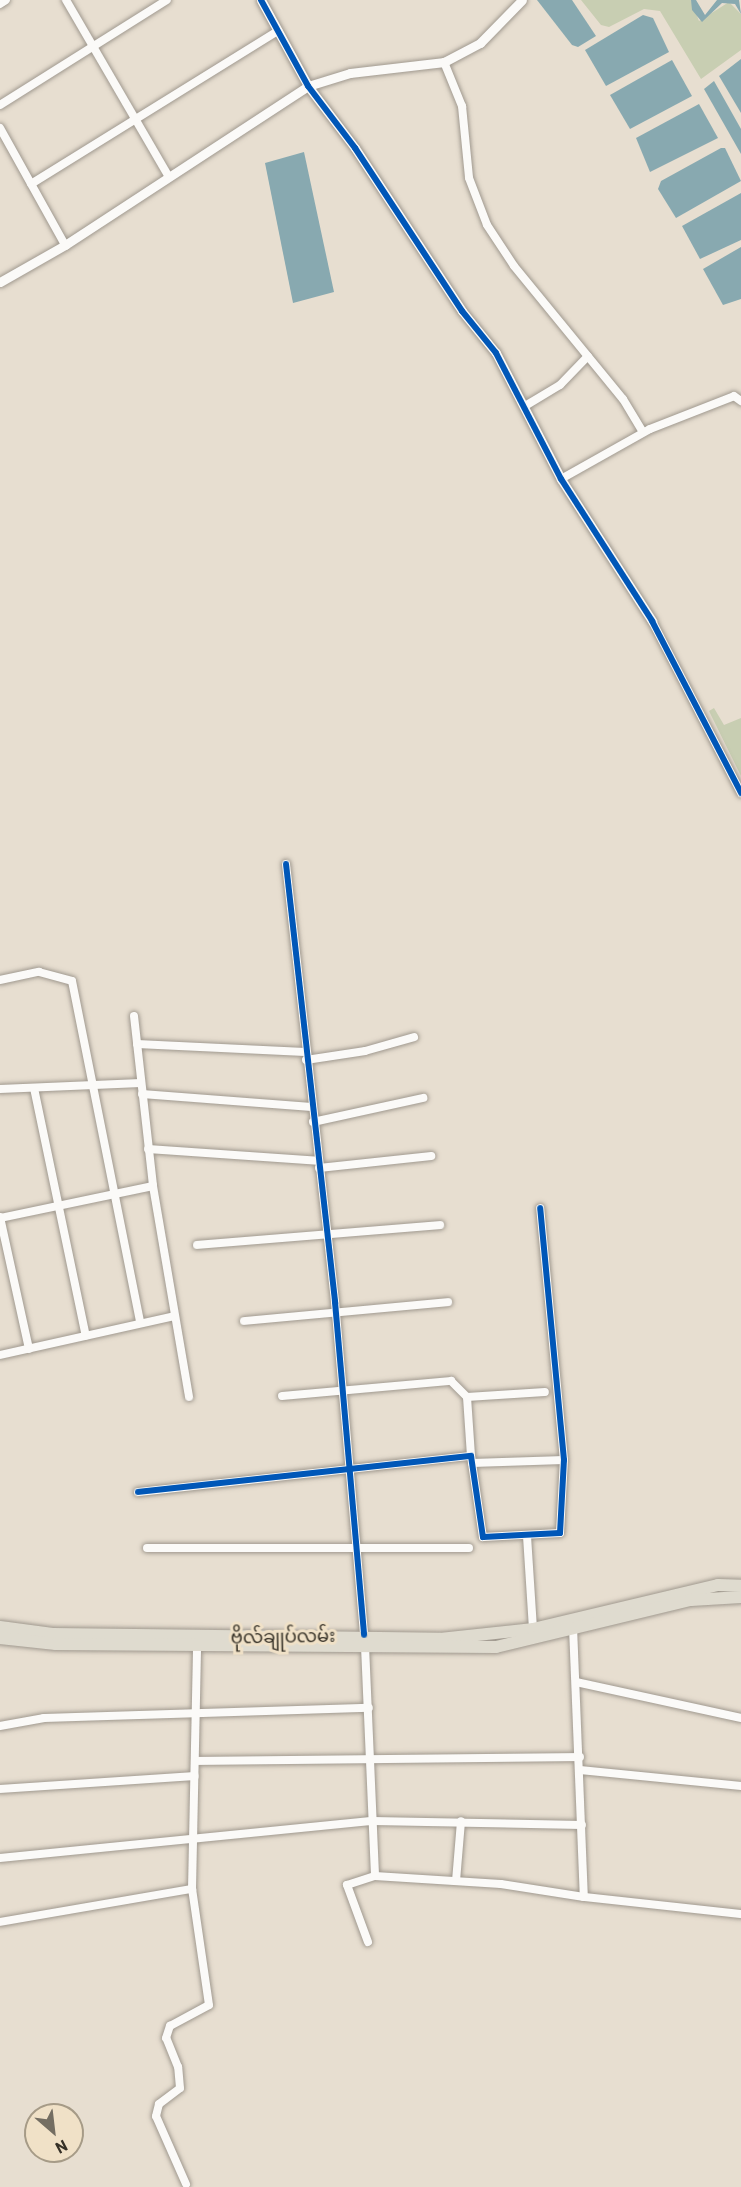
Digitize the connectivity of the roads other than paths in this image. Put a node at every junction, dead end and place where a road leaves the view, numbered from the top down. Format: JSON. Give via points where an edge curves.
{"nodes":[{"id":1,"x":6,"y":0,"type":"edge"},
{"id":2,"x":66,"y":0,"type":"edge"},
{"id":3,"x":167,"y":0,"type":"edge"},
{"id":4,"x":261,"y":0,"type":"edge"},
{"id":5,"x":522,"y":0,"type":"edge"},
{"id":6,"x":0,"y":4,"type":"edge"},
{"id":7,"x":278,"y":31,"type":"junction"},
{"id":8,"x":93,"y":46,"type":"junction"},
{"id":9,"x":444,"y":62,"type":"junction"},
{"id":10,"x":308,"y":86,"type":"junction"},
{"id":11,"x":0,"y":105,"type":"edge"},
{"id":12,"x":135,"y":120,"type":"junction"},
{"id":13,"x":0,"y":128,"type":"edge"},
{"id":14,"x":168,"y":176,"type":"junction"},
{"id":15,"x":31,"y":184,"type":"junction"},
{"id":16,"x":66,"y":245,"type":"junction"},
{"id":17,"x":0,"y":282,"type":"edge"},
{"id":18,"x":588,"y":357,"type":"junction"},
{"id":19,"x":741,"y":401,"type":"edge"},
{"id":20,"x":525,"y":406,"type":"junction"},
{"id":21,"x":643,"y":432,"type":"junction"},
{"id":22,"x":561,"y":479,"type":"junction"},
{"id":23,"x":652,"y":621,"type":"joint"},
{"id":24,"x":741,"y":793,"type":"edge"},
{"id":25,"x":286,"y":864,"type":"dead end"},
{"id":26,"x":0,"y":980,"type":"edge"},
{"id":27,"x":134,"y":1016,"type":"dead end"},
{"id":28,"x":414,"y":1037,"type":"dead end"},
{"id":29,"x":137,"y":1044,"type":"junction"},
{"id":30,"x":306,"y":1056,"type":"junction"},
{"id":31,"x":141,"y":1083,"type":"junction"},
{"id":32,"x":96,"y":1087,"type":"junction"},
{"id":33,"x":34,"y":1088,"type":"junction"},
{"id":34,"x":0,"y":1089,"type":"edge"},
{"id":35,"x":142,"y":1094,"type":"junction"},
{"id":36,"x":423,"y":1098,"type":"dead end"},
{"id":37,"x":312,"y":1107,"type":"junction"},
{"id":38,"x":313,"y":1122,"type":"junction"},
{"id":39,"x":148,"y":1149,"type":"junction"},
{"id":40,"x":431,"y":1156,"type":"dead end"},
{"id":41,"x":318,"y":1165,"type":"junction"},
{"id":42,"x":153,"y":1186,"type":"junction"},
{"id":43,"x":116,"y":1193,"type":"junction"},
{"id":44,"x":59,"y":1205,"type":"junction"},
{"id":45,"x":540,"y":1208,"type":"dead end"},
{"id":46,"x":0,"y":1218,"type":"edge"},
{"id":47,"x":440,"y":1225,"type":"dead end"},
{"id":48,"x":327,"y":1235,"type":"junction"},
{"id":49,"x":197,"y":1245,"type":"dead end"},
{"id":50,"x":448,"y":1302,"type":"dead end"},
{"id":51,"x":336,"y":1314,"type":"junction"},
{"id":52,"x":174,"y":1316,"type":"junction"},
{"id":53,"x":140,"y":1322,"type":"junction"},
{"id":54,"x":244,"y":1322,"type":"dead end"},
{"id":55,"x":86,"y":1335,"type":"junction"},
{"id":56,"x":29,"y":1349,"type":"junction"},
{"id":57,"x":0,"y":1355,"type":"edge"},
{"id":58,"x":343,"y":1389,"type":"junction"},
{"id":59,"x":545,"y":1392,"type":"dead end"},
{"id":60,"x":282,"y":1396,"type":"dead end"},
{"id":61,"x":189,"y":1397,"type":"dead end"},
{"id":62,"x":467,"y":1397,"type":"junction"},
{"id":63,"x":472,"y":1460,"type":"junction"},
{"id":64,"x":564,"y":1460,"type":"junction"},
{"id":65,"x":350,"y":1468,"type":"junction"},
{"id":66,"x":138,"y":1492,"type":"dead end"},
{"id":67,"x":527,"y":1536,"type":"junction"},
{"id":68,"x":147,"y":1548,"type":"dead end"},
{"id":69,"x":357,"y":1548,"type":"junction"},
{"id":70,"x":469,"y":1548,"type":"dead end"},
{"id":71,"x":741,"y":1586,"type":"edge"},
{"id":72,"x":741,"y":1597,"type":"edge"},
{"id":73,"x":572,"y":1624,"type":"junction"},
{"id":74,"x":0,"y":1627,"type":"edge"},
{"id":75,"x":533,"y":1629,"type":"junction"},
{"id":76,"x":0,"y":1638,"type":"edge"},
{"id":77,"x":364,"y":1641,"type":"junction"},
{"id":78,"x":197,"y":1646,"type":"junction"},
{"id":79,"x":576,"y":1682,"type":"junction"},
{"id":80,"x":369,"y":1708,"type":"junction"},
{"id":81,"x":196,"y":1715,"type":"junction"},
{"id":82,"x":741,"y":1718,"type":"edge"},
{"id":83,"x":0,"y":1726,"type":"edge"},
{"id":84,"x":580,"y":1757,"type":"junction"},
{"id":85,"x":372,"y":1759,"type":"junction"},
{"id":86,"x":195,"y":1761,"type":"junction"},
{"id":87,"x":580,"y":1770,"type":"junction"},
{"id":88,"x":195,"y":1776,"type":"junction"},
{"id":89,"x":741,"y":1786,"type":"edge"},
{"id":90,"x":0,"y":1789,"type":"edge"},
{"id":91,"x":373,"y":1821,"type":"junction"},
{"id":92,"x":461,"y":1821,"type":"junction"},
{"id":93,"x":582,"y":1825,"type":"junction"},
{"id":94,"x":194,"y":1841,"type":"junction"},
{"id":95,"x":0,"y":1858,"type":"edge"},
{"id":96,"x":375,"y":1876,"type":"junction"},
{"id":97,"x":456,"y":1881,"type":"junction"},
{"id":98,"x":192,"y":1889,"type":"junction"},
{"id":99,"x":584,"y":1897,"type":"junction"},
{"id":100,"x":741,"y":1914,"type":"edge"},
{"id":101,"x":0,"y":1922,"type":"edge"},
{"id":102,"x":368,"y":1942,"type":"dead end"},
{"id":103,"x":186,"y":2184,"type":"dead end"}],
"edges":[{"from":1,"to":6,"type":"street"},
{"from":2,"to":8,"type":"street"},
{"from":3,"to":8,"type":"street"},
{"from":4,"to":7,"type":"street"},
{"from":5,"to":9,"type":"street","via":[[480,43]]},
{"from":7,"to":10,"type":"street"},
{"from":7,"to":12,"type":"street"},
{"from":8,"to":11,"type":"street"},
{"from":8,"to":12,"type":"street"},
{"from":9,"to":10,"type":"street","via":[[350,73]]},
{"from":9,"to":18,"type":"street","via":[[462,106],[469,178],[478,207],[514,266]]},
{"from":10,"to":14,"type":"street"},
{"from":10,"to":20,"type":"street","via":[[355,148],[462,311],[496,353]]},
{"from":12,"to":14,"type":"street"},
{"from":12,"to":15,"type":"street"},
{"from":13,"to":15,"type":"street"},
{"from":14,"to":16,"type":"street"},
{"from":15,"to":16,"type":"street"},
{"from":16,"to":17,"type":"street"},
{"from":18,"to":20,"type":"street","via":[[560,385]]},
{"from":18,"to":21,"type":"street"},
{"from":19,"to":21,"type":"street","via":[[734,396]]},
{"from":20,"to":22,"type":"street"},
{"from":21,"to":22,"type":"street"},
{"from":22,"to":23,"type":"street"},
{"from":23,"to":24,"type":"street"},
{"from":25,"to":30,"type":"street"},
{"from":26,"to":32,"type":"street","via":[[39,972],[72,981]]},
{"from":27,"to":29,"type":"street"},
{"from":28,"to":30,"type":"street","via":[[365,1051]]},
{"from":29,"to":30,"type":"street"},
{"from":29,"to":31,"type":"street"},
{"from":30,"to":37,"type":"street"},
{"from":31,"to":32,"type":"street"},
{"from":31,"to":35,"type":"street"},
{"from":32,"to":33,"type":"street"},
{"from":32,"to":43,"type":"street"},
{"from":33,"to":34,"type":"street"},
{"from":33,"to":44,"type":"street"},
{"from":35,"to":37,"type":"street"},
{"from":35,"to":39,"type":"street"},
{"from":36,"to":38,"type":"street"},
{"from":37,"to":38,"type":"street"},
{"from":38,"to":41,"type":"street"},
{"from":39,"to":41,"type":"street"},
{"from":39,"to":42,"type":"street"},
{"from":40,"to":41,"type":"street"},
{"from":41,"to":48,"type":"street"},
{"from":42,"to":43,"type":"street"},
{"from":42,"to":52,"type":"street"},
{"from":43,"to":44,"type":"street"},
{"from":43,"to":53,"type":"street"},
{"from":44,"to":46,"type":"street"},
{"from":44,"to":55,"type":"street"},
{"from":45,"to":64,"type":"street"},
{"from":46,"to":56,"type":"street"},
{"from":47,"to":48,"type":"street"},
{"from":48,"to":49,"type":"street"},
{"from":48,"to":51,"type":"street"},
{"from":50,"to":51,"type":"street"},
{"from":51,"to":54,"type":"street"},
{"from":51,"to":58,"type":"street"},
{"from":52,"to":53,"type":"street"},
{"from":52,"to":61,"type":"street"},
{"from":53,"to":55,"type":"street"},
{"from":55,"to":56,"type":"street"},
{"from":56,"to":57,"type":"street"},
{"from":58,"to":60,"type":"street"},
{"from":58,"to":62,"type":"street","via":[[451,1381]]},
{"from":58,"to":65,"type":"street"},
{"from":59,"to":62,"type":"street"},
{"from":62,"to":63,"type":"street"},
{"from":63,"to":64,"type":"street"},
{"from":63,"to":65,"type":"street"},
{"from":63,"to":67,"type":"street","via":[[483,1537]]},
{"from":64,"to":67,"type":"street","via":[[562,1529],[553,1535]]},
{"from":65,"to":66,"type":"street"},
{"from":65,"to":69,"type":"street"},
{"from":67,"to":75,"type":"street"},
{"from":68,"to":69,"type":"street"},
{"from":69,"to":70,"type":"street"},
{"from":69,"to":77,"type":"street"},
{"from":71,"to":73,"type":"main road","name":"ဗိုလ်ချုပ်လမ်း","via":[[718,1585]]},
{"from":72,"to":73,"type":"main road","name":"ဗိုလ်ချုပ်လမ်း","via":[[691,1600]]},
{"from":73,"to":75,"type":"main road","name":"ဗိုလ်ချုပ်လမ်း"},
{"from":73,"to":77,"type":"main road","name":"ဗိုလ်ချုပ်လမ်း","via":[[496,1647]]},
{"from":73,"to":79,"type":"street"},
{"from":74,"to":77,"type":"main road","name":"ဗိုလ်ချုပ်လမ်း","via":[[53,1634]]},
{"from":75,"to":77,"type":"main road","name":"ဗိုလ်ချုပ်လမ်း","via":[[440,1639]]},
{"from":76,"to":78,"type":"main road","name":"ဗိုလ်ချုပ်လမ်း"},
{"from":77,"to":78,"type":"main road","name":"ဗိုလ်ချုပ်လမ်း"},
{"from":77,"to":80,"type":"street"},
{"from":78,"to":81,"type":"street"},
{"from":79,"to":82,"type":"street"},
{"from":79,"to":84,"type":"street"},
{"from":80,"to":81,"type":"street"},
{"from":80,"to":85,"type":"street"},
{"from":81,"to":83,"type":"street","via":[[44,1718]]},
{"from":81,"to":86,"type":"street"},
{"from":84,"to":85,"type":"street"},
{"from":84,"to":87,"type":"street"},
{"from":85,"to":86,"type":"street"},
{"from":85,"to":91,"type":"street"},
{"from":86,"to":88,"type":"street"},
{"from":87,"to":89,"type":"street"},
{"from":87,"to":93,"type":"street"},
{"from":88,"to":90,"type":"street"},
{"from":88,"to":94,"type":"street"},
{"from":91,"to":92,"type":"street"},
{"from":91,"to":94,"type":"street"},
{"from":91,"to":96,"type":"street"},
{"from":92,"to":93,"type":"street"},
{"from":92,"to":97,"type":"street"},
{"from":93,"to":99,"type":"street"},
{"from":94,"to":95,"type":"street"},
{"from":94,"to":98,"type":"street"},
{"from":96,"to":97,"type":"street"},
{"from":96,"to":102,"type":"street","via":[[347,1885]]},
{"from":97,"to":99,"type":"street"},
{"from":98,"to":101,"type":"street"},
{"from":98,"to":103,"type":"street","via":[[209,2006],[170,2026],[166,2038],[178,2067],[180,2088],[159,2104],[156,2116]]},
{"from":99,"to":100,"type":"street"}]}
